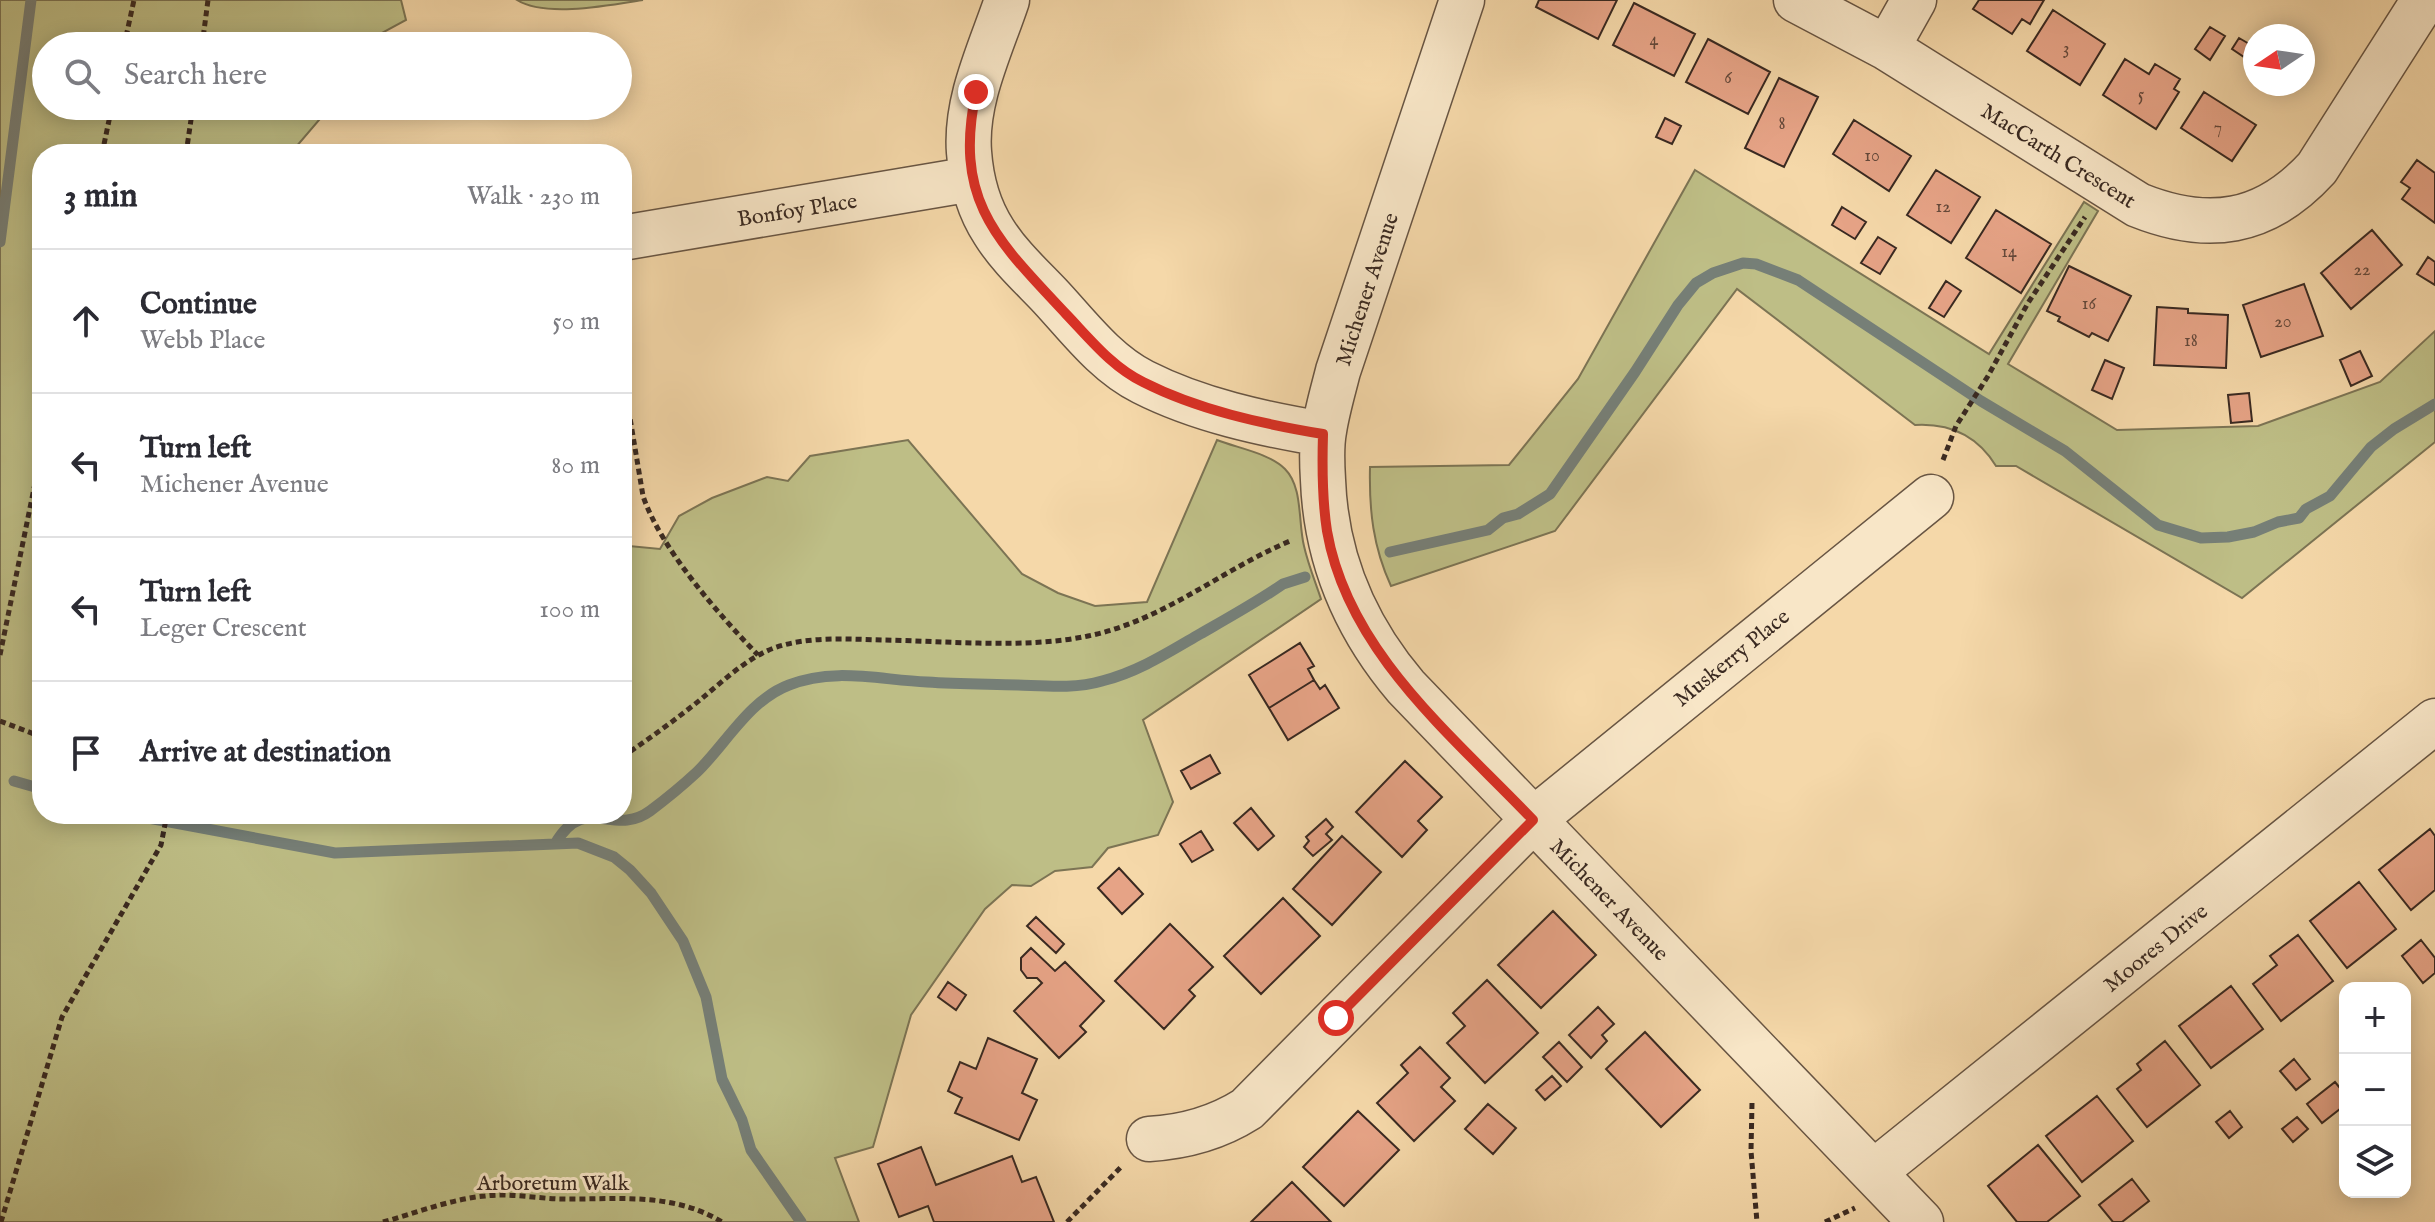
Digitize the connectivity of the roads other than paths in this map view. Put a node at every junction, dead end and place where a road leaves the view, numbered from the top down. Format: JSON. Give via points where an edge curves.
{"nodes":[{"id":1,"x":1007,"y":0,"type":"edge"},
{"id":2,"x":1462,"y":0,"type":"edge"},
{"id":3,"x":1796,"y":0,"type":"edge"},
{"id":4,"x":1914,"y":0,"type":"edge"},
{"id":5,"x":2424,"y":0,"type":"edge"},
{"id":6,"x":1887,"y":48,"type":"junction"},
{"id":7,"x":972,"y":179,"type":"junction"},
{"id":8,"x":632,"y":236,"type":"edge"},
{"id":9,"x":1323,"y":434,"type":"junction"},
{"id":10,"x":1931,"y":497,"type":"road end"},
{"id":11,"x":2435,"y":721,"type":"edge"},
{"id":12,"x":1533,"y":820,"type":"junction"},
{"id":13,"x":1149,"y":1139,"type":"road end"},
{"id":14,"x":1870,"y":1187,"type":"junction"},
{"id":15,"x":1921,"y":1222,"type":"edge"}],
"edges":[{"from":1,"to":7,"type":"street","via":[[970,121]]},
{"from":2,"to":9,"type":"street","name":"Michener Avenue","via":[[1338,371]]},
{"from":3,"to":6,"type":"street","name":"MacCarth Crescent"},
{"from":4,"to":6,"type":"street"},
{"from":5,"to":6,"type":"street","name":"MacCarth Crescent","via":[[2299,188],[2251,214],[2225,220],[2167,217],[2138,205]]},
{"from":7,"to":8,"type":"street","name":"Bonfoy Place"},
{"from":7,"to":9,"type":"street","via":[[993,231],[1008,251],[1120,368],[1164,392],[1215,410]]},
{"from":9,"to":12,"type":"street","name":"Michener Avenue","via":[[1328,534],[1345,592],[1365,631],[1388,666]]},
{"from":10,"to":12,"type":"street","name":"Muskerry Place"},
{"from":11,"to":14,"type":"street","name":"Moores Drive"},
{"from":12,"to":13,"type":"street","name":"Muskerry Place","via":[[1247,1109],[1210,1128]]},
{"from":12,"to":14,"type":"street","name":"Michener Avenue","via":[[1762,1056]]},
{"from":14,"to":15,"type":"street","name":"Michener Avenue"}]}
